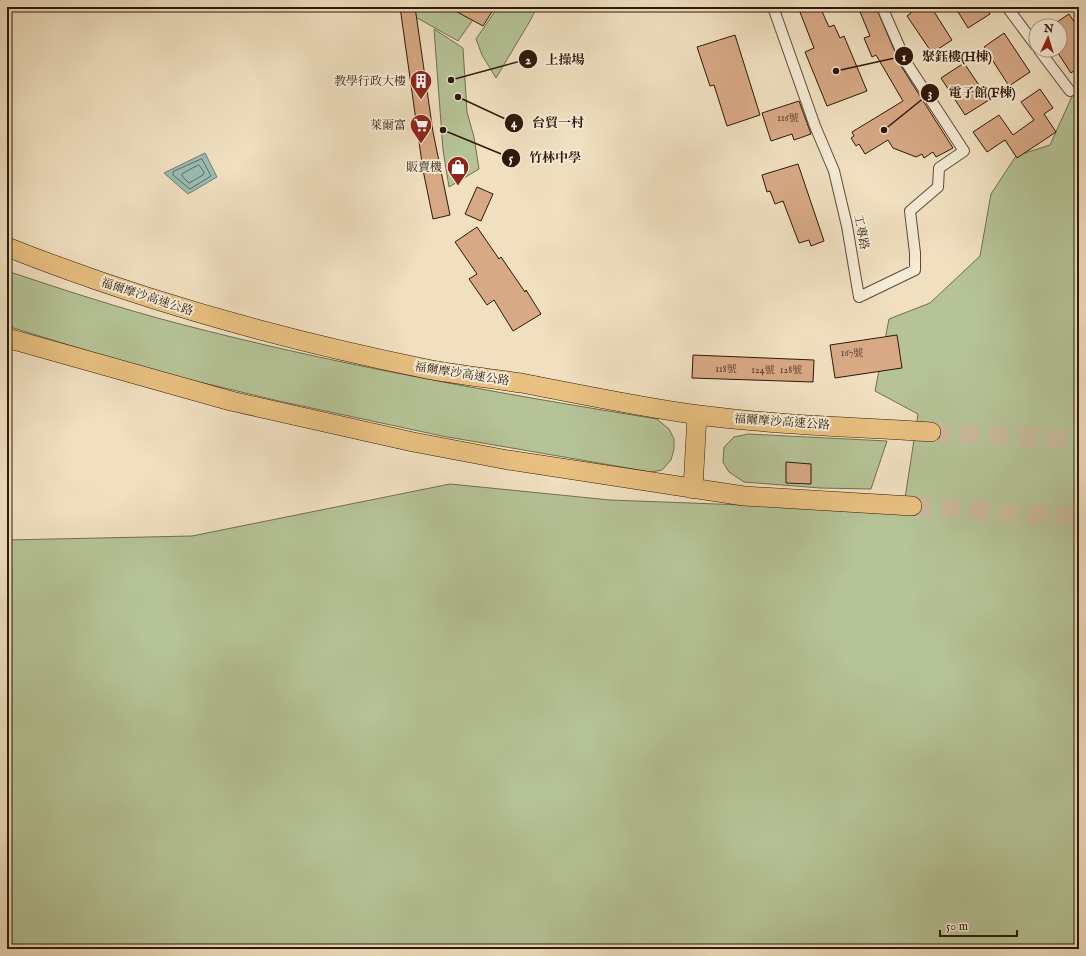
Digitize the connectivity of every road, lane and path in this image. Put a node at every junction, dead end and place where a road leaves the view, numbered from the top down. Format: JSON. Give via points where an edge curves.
{"nodes":[{"id":1,"x":774,"y":7,"type":"edge"},
{"id":2,"x":882,"y":7,"type":"edge"},
{"id":3,"x":1007,"y":7,"type":"edge"},
{"id":4,"x":1028,"y":35,"type":"edge"},
{"id":5,"x":1045,"y":58,"type":"edge"},
{"id":6,"x":1070,"y":91,"type":"dead end"},
{"id":7,"x":7,"y":247,"type":"edge"},
{"id":8,"x":7,"y":338,"type":"edge"},
{"id":9,"x":697,"y":415,"type":"junction"},
{"id":10,"x":931,"y":432,"type":"tunnel mouth"},
{"id":11,"x":693,"y":489,"type":"junction"},
{"id":12,"x":912,"y":506,"type":"tunnel mouth"}],
"edges":[{"from":1,"to":2,"type":"street","name":"工專路","via":[[815,126],[834,171],[847,226],[859,297],[915,270],[910,210],[938,187],[939,168],[964,152],[906,62]]},
{"from":3,"to":4,"type":"street"},
{"from":5,"to":6,"type":"street"},
{"from":7,"to":9,"type":"highway","name":"福爾摩沙高速公路","via":[[82,276],[196,313],[334,349],[429,369]]},
{"from":8,"to":11,"type":"highway","via":[[231,401],[413,442],[508,460]]},
{"from":9,"to":10,"type":"highway","name":"福爾摩沙高速公路"},
{"from":9,"to":11,"type":"highway"},
{"from":11,"to":12,"type":"highway","via":[[744,496]]}]}
